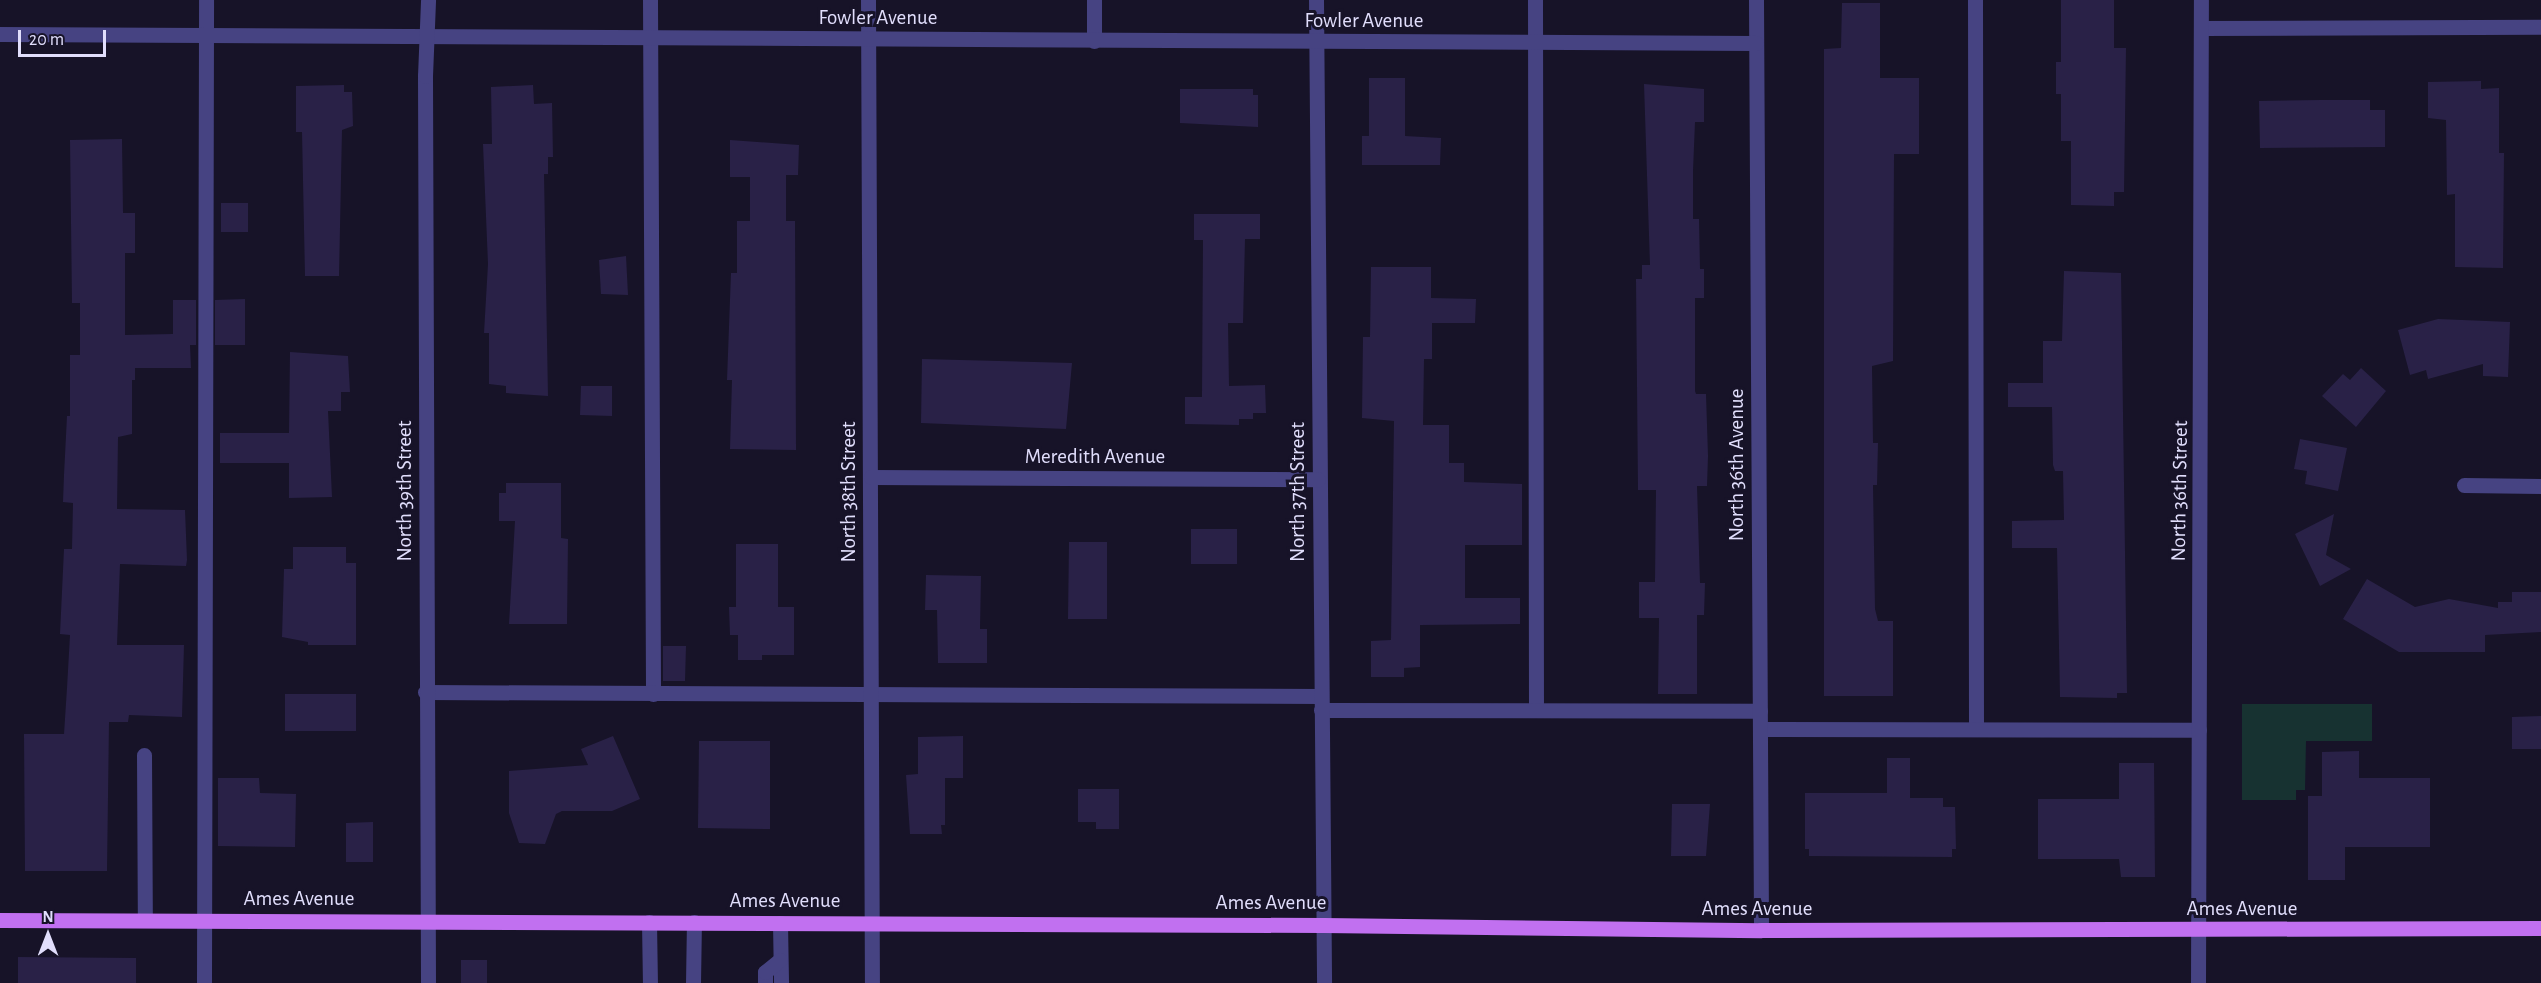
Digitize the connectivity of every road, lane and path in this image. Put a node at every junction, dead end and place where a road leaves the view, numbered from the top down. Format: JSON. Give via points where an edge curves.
{"nodes":[{"id":1,"x":206,"y":0,"type":"edge"},
{"id":2,"x":428,"y":0,"type":"edge"},
{"id":3,"x":650,"y":0,"type":"edge"},
{"id":4,"x":868,"y":0,"type":"edge"},
{"id":5,"x":1094,"y":0,"type":"edge"},
{"id":6,"x":1316,"y":0,"type":"edge"},
{"id":7,"x":1536,"y":0,"type":"edge"},
{"id":8,"x":1756,"y":0,"type":"edge"},
{"id":9,"x":1975,"y":0,"type":"edge"},
{"id":10,"x":2201,"y":0,"type":"edge"},
{"id":11,"x":2541,"y":27,"type":"edge"},
{"id":12,"x":2201,"y":28,"type":"junction"},
{"id":13,"x":0,"y":34,"type":"edge"},
{"id":14,"x":206,"y":34,"type":"junction"},
{"id":15,"x":427,"y":34,"type":"junction"},
{"id":16,"x":650,"y":37,"type":"junction"},
{"id":17,"x":868,"y":39,"type":"junction"},
{"id":18,"x":1094,"y":41,"type":"junction"},
{"id":19,"x":1316,"y":42,"type":"junction"},
{"id":20,"x":1536,"y":42,"type":"junction"},
{"id":21,"x":1756,"y":43,"type":"junction"},
{"id":22,"x":871,"y":477,"type":"junction"},
{"id":23,"x":1318,"y":478,"type":"junction"},
{"id":24,"x":2464,"y":485,"type":"dead end"},
{"id":25,"x":2541,"y":486,"type":"edge"},
{"id":26,"x":425,"y":692,"type":"junction"},
{"id":27,"x":653,"y":694,"type":"junction"},
{"id":28,"x":871,"y":695,"type":"junction"},
{"id":29,"x":1321,"y":703,"type":"junction"},
{"id":30,"x":1536,"y":710,"type":"junction"},
{"id":31,"x":1760,"y":711,"type":"junction"},
{"id":32,"x":1760,"y":729,"type":"junction"},
{"id":33,"x":1976,"y":729,"type":"junction"},
{"id":34,"x":2199,"y":730,"type":"junction"},
{"id":35,"x":144,"y":755,"type":"dead end"},
{"id":36,"x":0,"y":920,"type":"edge"},
{"id":37,"x":145,"y":920,"type":"junction"},
{"id":38,"x":205,"y":920,"type":"junction"},
{"id":39,"x":427,"y":921,"type":"junction"},
{"id":40,"x":650,"y":922,"type":"junction"},
{"id":41,"x":694,"y":922,"type":"junction"},
{"id":42,"x":780,"y":923,"type":"junction"},
{"id":43,"x":871,"y":923,"type":"junction"},
{"id":44,"x":1323,"y":925,"type":"junction"},
{"id":45,"x":2541,"y":928,"type":"edge"},
{"id":46,"x":1761,"y":930,"type":"junction"},
{"id":47,"x":2198,"y":931,"type":"junction"},
{"id":48,"x":780,"y":960,"type":"junction"},
{"id":49,"x":204,"y":983,"type":"edge"},
{"id":50,"x":428,"y":983,"type":"edge"},
{"id":51,"x":650,"y":983,"type":"edge"},
{"id":52,"x":693,"y":983,"type":"edge"},
{"id":53,"x":765,"y":983,"type":"edge"},
{"id":54,"x":781,"y":983,"type":"edge"},
{"id":55,"x":872,"y":983,"type":"edge"},
{"id":56,"x":1324,"y":983,"type":"edge"},
{"id":57,"x":2198,"y":983,"type":"edge"}],
"edges":[{"from":1,"to":14,"type":"street"},
{"from":2,"to":15,"type":"street","name":"North 39th Street"},
{"from":3,"to":16,"type":"street"},
{"from":4,"to":17,"type":"street","name":"North 38th Street"},
{"from":5,"to":18,"type":"street"},
{"from":6,"to":19,"type":"street","name":"North 37th Street"},
{"from":7,"to":20,"type":"street"},
{"from":8,"to":21,"type":"street","name":"North 36th Avenue"},
{"from":9,"to":33,"type":"street"},
{"from":10,"to":12,"type":"street","name":"North 36th Street"},
{"from":11,"to":12,"type":"street"},
{"from":12,"to":34,"type":"street","name":"North 36th Street"},
{"from":13,"to":14,"type":"street","name":"Fowler Avenue"},
{"from":14,"to":15,"type":"street","name":"Fowler Avenue"},
{"from":14,"to":38,"type":"street"},
{"from":15,"to":16,"type":"street","name":"Fowler Avenue"},
{"from":15,"to":26,"type":"street","name":"North 39th Street"},
{"from":16,"to":17,"type":"street","name":"Fowler Avenue"},
{"from":16,"to":27,"type":"street"},
{"from":17,"to":18,"type":"street","name":"Fowler Avenue"},
{"from":17,"to":22,"type":"street","name":"North 38th Street"},
{"from":18,"to":19,"type":"street","name":"Fowler Avenue"},
{"from":19,"to":20,"type":"street","name":"Fowler Avenue"},
{"from":19,"to":23,"type":"street","name":"North 37th Street"},
{"from":20,"to":21,"type":"street","name":"Fowler Avenue"},
{"from":20,"to":30,"type":"street"},
{"from":21,"to":31,"type":"street","name":"North 36th Avenue"},
{"from":22,"to":23,"type":"street","name":"Meredith Avenue"},
{"from":22,"to":28,"type":"street","name":"North 38th Street"},
{"from":23,"to":29,"type":"street","name":"North 37th Street"},
{"from":24,"to":25,"type":"street"},
{"from":26,"to":27,"type":"street"},
{"from":26,"to":39,"type":"street","name":"North 39th Street"},
{"from":27,"to":28,"type":"street"},
{"from":28,"to":29,"type":"street"},
{"from":28,"to":43,"type":"street","name":"North 38th Street"},
{"from":29,"to":30,"type":"street"},
{"from":29,"to":44,"type":"street","name":"North 37th Street"},
{"from":30,"to":31,"type":"street"},
{"from":31,"to":32,"type":"street","name":"North 36th Avenue"},
{"from":32,"to":33,"type":"street"},
{"from":32,"to":46,"type":"street","name":"North 36th Avenue"},
{"from":33,"to":34,"type":"street"},
{"from":34,"to":47,"type":"street","name":"North 36th Street"},
{"from":35,"to":37,"type":"street"},
{"from":36,"to":37,"type":"main road","name":"Ames Avenue"},
{"from":37,"to":38,"type":"main road","name":"Ames Avenue"},
{"from":38,"to":39,"type":"main road","name":"Ames Avenue"},
{"from":38,"to":49,"type":"street"},
{"from":39,"to":40,"type":"main road","name":"Ames Avenue"},
{"from":39,"to":50,"type":"street","name":"North 39th Street"},
{"from":40,"to":41,"type":"main road","name":"Ames Avenue"},
{"from":40,"to":51,"type":"street"},
{"from":41,"to":42,"type":"main road","name":"Ames Avenue"},
{"from":41,"to":52,"type":"street"},
{"from":42,"to":43,"type":"main road","name":"Ames Avenue"},
{"from":42,"to":48,"type":"street"},
{"from":43,"to":44,"type":"main road","name":"Ames Avenue"},
{"from":43,"to":55,"type":"street","name":"North 38th Street"},
{"from":44,"to":46,"type":"main road","name":"Ames Avenue"},
{"from":44,"to":56,"type":"street","name":"North 37th Street"},
{"from":45,"to":47,"type":"main road","name":"Ames Avenue"},
{"from":46,"to":47,"type":"main road","name":"Ames Avenue"},
{"from":47,"to":57,"type":"street","name":"North 36th Street"},
{"from":48,"to":53,"type":"street","via":[[765,972]]},
{"from":48,"to":54,"type":"street"}]}
